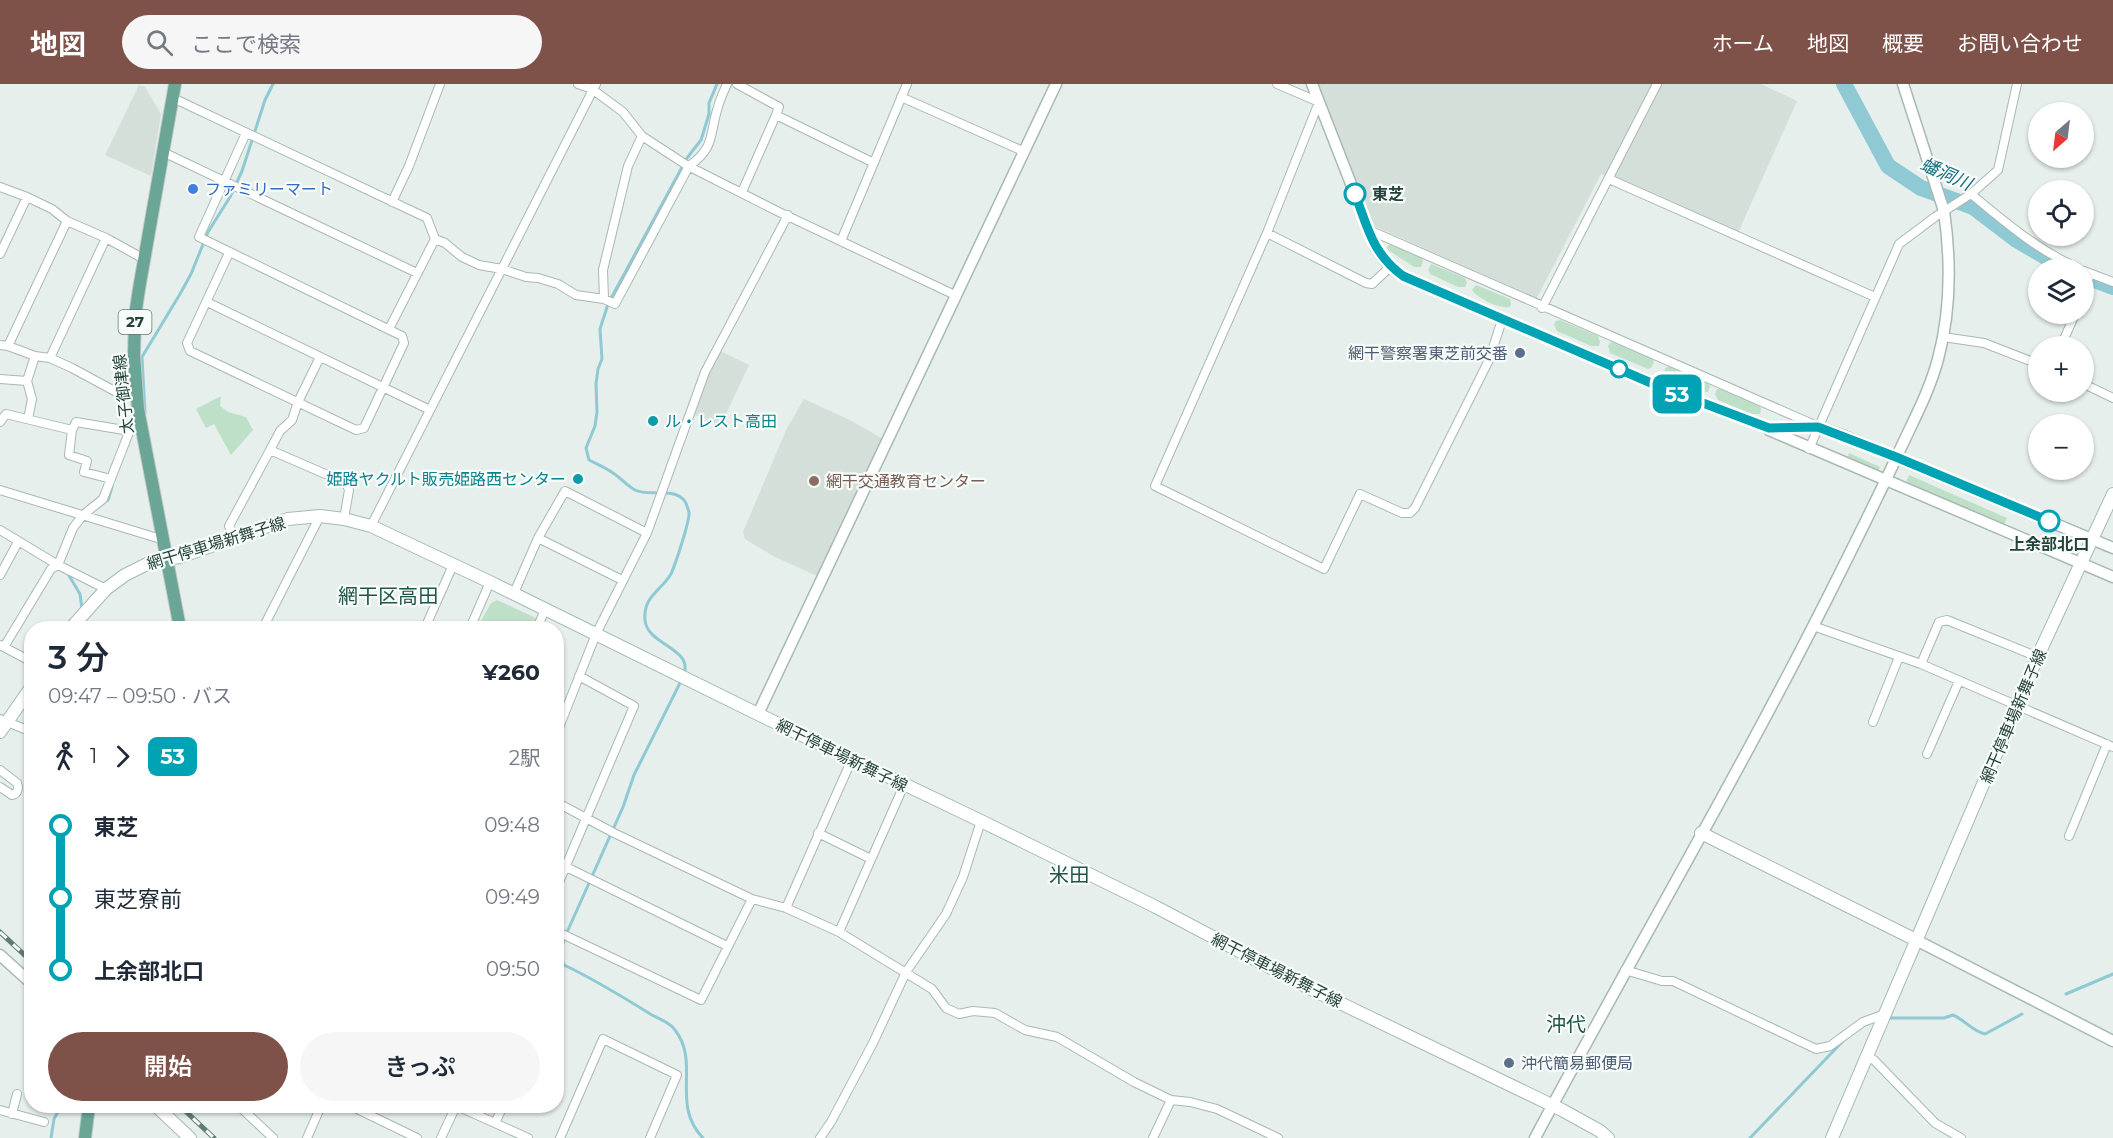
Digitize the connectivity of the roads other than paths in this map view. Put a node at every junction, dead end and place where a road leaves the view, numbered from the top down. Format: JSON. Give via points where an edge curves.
{"nodes":[{"id":1,"x":440,"y":84,"type":"edge"},
{"id":2,"x":578,"y":84,"type":"edge"},
{"id":3,"x":727,"y":84,"type":"edge"},
{"id":4,"x":737,"y":84,"type":"edge"},
{"id":5,"x":908,"y":84,"type":"edge"},
{"id":6,"x":1056,"y":84,"type":"edge"},
{"id":7,"x":1277,"y":84,"type":"edge"},
{"id":8,"x":1312,"y":84,"type":"edge"},
{"id":9,"x":1657,"y":84,"type":"edge"},
{"id":10,"x":1904,"y":84,"type":"edge"},
{"id":11,"x":2017,"y":84,"type":"edge"},
{"id":12,"x":594,"y":86,"type":"edge"},
{"id":13,"x":173,"y":88,"type":"edge"},
{"id":14,"x":901,"y":97,"type":"junction"},
{"id":15,"x":1319,"y":102,"type":"junction"},
{"id":16,"x":776,"y":115,"type":"junction"},
{"id":17,"x":246,"y":133,"type":"junction"},
{"id":18,"x":642,"y":136,"type":"junction"},
{"id":19,"x":163,"y":152,"type":"junction"},
{"id":20,"x":1025,"y":152,"type":"junction"},
{"id":21,"x":874,"y":163,"type":"junction"},
{"id":22,"x":688,"y":166,"type":"junction"},
{"id":23,"x":1609,"y":179,"type":"junction"},
{"id":24,"x":225,"y":180,"type":"junction"},
{"id":25,"x":0,"y":187,"type":"edge"},
{"id":26,"x":742,"y":192,"type":"junction"},
{"id":27,"x":1971,"y":194,"type":"junction"},
{"id":28,"x":27,"y":196,"type":"junction"},
{"id":29,"x":392,"y":202,"type":"junction"},
{"id":30,"x":1939,"y":214,"type":"junction"},
{"id":31,"x":788,"y":215,"type":"junction"},
{"id":32,"x":67,"y":221,"type":"junction"},
{"id":33,"x":1369,"y":230,"type":"junction"},
{"id":34,"x":1268,"y":233,"type":"junction"},
{"id":35,"x":106,"y":237,"type":"junction"},
{"id":36,"x":435,"y":239,"type":"junction"},
{"id":37,"x":842,"y":241,"type":"junction"},
{"id":38,"x":229,"y":253,"type":"junction"},
{"id":39,"x":0,"y":254,"type":"edge"},
{"id":40,"x":2055,"y":258,"type":"edge"},
{"id":41,"x":144,"y":259,"type":"junction"},
{"id":42,"x":1390,"y":267,"type":"junction"},
{"id":43,"x":502,"y":269,"type":"junction"},
{"id":44,"x":417,"y":273,"type":"junction"},
{"id":45,"x":2094,"y":275,"type":"edge"},
{"id":46,"x":2113,"y":282,"type":"edge"},
{"id":47,"x":957,"y":296,"type":"junction"},
{"id":48,"x":1875,"y":297,"type":"junction"},
{"id":49,"x":608,"y":301,"type":"junction"},
{"id":50,"x":207,"y":302,"type":"junction"},
{"id":51,"x":1542,"y":308,"type":"junction"},
{"id":52,"x":1502,"y":320,"type":"junction"},
{"id":53,"x":389,"y":329,"type":"junction"},
{"id":54,"x":1943,"y":337,"type":"junction"},
{"id":55,"x":4,"y":345,"type":"edge"},
{"id":56,"x":34,"y":356,"type":"junction"},
{"id":57,"x":320,"y":357,"type":"junction"},
{"id":58,"x":50,"y":358,"type":"junction"},
{"id":59,"x":2028,"y":360,"type":"edge"},
{"id":60,"x":0,"y":379,"type":"edge"},
{"id":61,"x":27,"y":381,"type":"junction"},
{"id":62,"x":383,"y":387,"type":"junction"},
{"id":63,"x":2094,"y":389,"type":"edge"},
{"id":64,"x":2113,"y":398,"type":"edge"},
{"id":65,"x":298,"y":402,"type":"junction"},
{"id":66,"x":138,"y":403,"type":"junction"},
{"id":67,"x":430,"y":410,"type":"junction"},
{"id":68,"x":28,"y":419,"type":"junction"},
{"id":69,"x":1744,"y":419,"type":"junction"},
{"id":70,"x":0,"y":422,"type":"edge"},
{"id":71,"x":1818,"y":427,"type":"junction"},
{"id":72,"x":72,"y":430,"type":"junction"},
{"id":73,"x":130,"y":431,"type":"junction"},
{"id":74,"x":1809,"y":448,"type":"junction"},
{"id":75,"x":270,"y":450,"type":"junction"},
{"id":76,"x":1896,"y":457,"type":"junction"},
{"id":77,"x":111,"y":479,"type":"junction"},
{"id":78,"x":1886,"y":480,"type":"junction"},
{"id":79,"x":0,"y":490,"type":"edge"},
{"id":80,"x":2113,"y":494,"type":"edge"},
{"id":81,"x":83,"y":515,"type":"junction"},
{"id":82,"x":320,"y":516,"type":"junction"},
{"id":83,"x":344,"y":519,"type":"junction"},
{"id":84,"x":371,"y":526,"type":"junction"},
{"id":85,"x":0,"y":530,"type":"edge"},
{"id":86,"x":646,"y":533,"type":"junction"},
{"id":87,"x":538,"y":538,"type":"junction"},
{"id":88,"x":234,"y":539,"type":"junction"},
{"id":89,"x":2093,"y":539,"type":"junction"},
{"id":90,"x":164,"y":540,"type":"junction"},
{"id":91,"x":18,"y":542,"type":"junction"},
{"id":92,"x":2113,"y":548,"type":"edge"},
{"id":93,"x":168,"y":559,"type":"junction"},
{"id":94,"x":2083,"y":564,"type":"junction"},
{"id":95,"x":453,"y":565,"type":"junction"},
{"id":96,"x":63,"y":568,"type":"junction"},
{"id":97,"x":0,"y":575,"type":"edge"},
{"id":98,"x":2113,"y":577,"type":"edge"},
{"id":99,"x":622,"y":580,"type":"junction"},
{"id":100,"x":490,"y":582,"type":"junction"},
{"id":101,"x":106,"y":589,"type":"junction"},
{"id":102,"x":514,"y":593,"type":"junction"},
{"id":103,"x":545,"y":610,"type":"junction"},
{"id":104,"x":178,"y":614,"type":"junction"},
{"id":105,"x":77,"y":621,"type":"edge"},
{"id":106,"x":176,"y":621,"type":"edge"},
{"id":107,"x":179,"y":621,"type":"edge"},
{"id":108,"x":267,"y":621,"type":"edge"},
{"id":109,"x":428,"y":621,"type":"edge"},
{"id":110,"x":473,"y":621,"type":"edge"},
{"id":111,"x":540,"y":621,"type":"edge"},
{"id":112,"x":1813,"y":627,"type":"junction"},
{"id":113,"x":596,"y":634,"type":"junction"},
{"id":114,"x":2,"y":646,"type":"edge"},
{"id":115,"x":1899,"y":657,"type":"junction"},
{"id":116,"x":2038,"y":657,"type":"junction"},
{"id":117,"x":24,"y":658,"type":"edge"},
{"id":118,"x":1921,"y":664,"type":"junction"},
{"id":119,"x":579,"y":676,"type":"junction"},
{"id":120,"x":1959,"y":681,"type":"junction"},
{"id":121,"x":24,"y":696,"type":"edge"},
{"id":122,"x":2017,"y":706,"type":"junction"},
{"id":123,"x":564,"y":714,"type":"edge"},
{"id":124,"x":758,"y":714,"type":"junction"},
{"id":125,"x":4,"y":720,"type":"edge"},
{"id":126,"x":1873,"y":722,"type":"dead end"},
{"id":127,"x":24,"y":729,"type":"edge"},
{"id":128,"x":0,"y":732,"type":"edge"},
{"id":129,"x":2111,"y":746,"type":"edge"},
{"id":130,"x":1927,"y":754,"type":"dead end"},
{"id":131,"x":852,"y":759,"type":"junction"},
{"id":132,"x":0,"y":770,"type":"edge"},
{"id":133,"x":904,"y":784,"type":"junction"},
{"id":134,"x":0,"y":787,"type":"edge"},
{"id":135,"x":564,"y":806,"type":"edge"},
{"id":136,"x":585,"y":818,"type":"junction"},
{"id":137,"x":981,"y":821,"type":"junction"},
{"id":138,"x":818,"y":832,"type":"junction"},
{"id":139,"x":1701,"y":833,"type":"junction"},
{"id":140,"x":2069,"y":836,"type":"dead end"},
{"id":141,"x":871,"y":859,"type":"junction"},
{"id":142,"x":566,"y":867,"type":"junction"},
{"id":143,"x":564,"y":872,"type":"edge"},
{"id":144,"x":752,"y":899,"type":"junction"},
{"id":145,"x":786,"y":908,"type":"junction"},
{"id":146,"x":839,"y":932,"type":"junction"},
{"id":147,"x":564,"y":935,"type":"edge"},
{"id":148,"x":1916,"y":940,"type":"junction"},
{"id":149,"x":727,"y":946,"type":"junction"},
{"id":150,"x":0,"y":955,"type":"edge"},
{"id":151,"x":1625,"y":970,"type":"junction"},
{"id":152,"x":906,"y":972,"type":"junction"},
{"id":153,"x":24,"y":977,"type":"edge"},
{"id":154,"x":1885,"y":1014,"type":"junction"},
{"id":155,"x":2113,"y":1041,"type":"edge"},
{"id":156,"x":1867,"y":1057,"type":"junction"},
{"id":157,"x":17,"y":1095,"type":"dead end"},
{"id":158,"x":1171,"y":1100,"type":"junction"},
{"id":159,"x":1553,"y":1106,"type":"junction"},
{"id":160,"x":0,"y":1110,"type":"edge"},
{"id":161,"x":12,"y":1113,"type":"junction"},
{"id":162,"x":88,"y":1113,"type":"edge"},
{"id":163,"x":162,"y":1113,"type":"edge"},
{"id":164,"x":247,"y":1113,"type":"edge"},
{"id":165,"x":252,"y":1113,"type":"edge"},
{"id":166,"x":318,"y":1113,"type":"edge"},
{"id":167,"x":365,"y":1113,"type":"edge"},
{"id":168,"x":453,"y":1113,"type":"edge"},
{"id":169,"x":472,"y":1113,"type":"edge"},
{"id":170,"x":500,"y":1113,"type":"edge"},
{"id":171,"x":250,"y":1116,"type":"junction"},
{"id":172,"x":44,"y":1122,"type":"dead end"},
{"id":173,"x":495,"y":1123,"type":"junction"},
{"id":174,"x":178,"y":1133,"type":"edge"},
{"id":175,"x":85,"y":1138,"type":"edge"},
{"id":176,"x":190,"y":1138,"type":"edge"},
{"id":177,"x":273,"y":1138,"type":"edge"},
{"id":178,"x":307,"y":1138,"type":"edge"},
{"id":179,"x":417,"y":1138,"type":"edge"},
{"id":180,"x":441,"y":1138,"type":"edge"},
{"id":181,"x":528,"y":1138,"type":"edge"},
{"id":182,"x":560,"y":1138,"type":"edge"},
{"id":183,"x":650,"y":1138,"type":"edge"},
{"id":184,"x":820,"y":1138,"type":"edge"},
{"id":185,"x":1153,"y":1138,"type":"edge"},
{"id":186,"x":1278,"y":1138,"type":"edge"},
{"id":187,"x":1535,"y":1138,"type":"edge"},
{"id":188,"x":1608,"y":1138,"type":"edge"},
{"id":189,"x":1832,"y":1138,"type":"edge"},
{"id":190,"x":1961,"y":1138,"type":"edge"}],
"edges":[{"from":1,"to":29,"type":"street"},
{"from":2,"to":12,"type":"street"},
{"from":3,"to":22,"type":"street","via":[[708,149]]},
{"from":4,"to":16,"type":"street","via":[[779,107]]},
{"from":5,"to":14,"type":"street"},
{"from":6,"to":20,"type":"street"},
{"from":7,"to":15,"type":"street"},
{"from":8,"to":15,"type":"street"},
{"from":9,"to":23,"type":"street"},
{"from":10,"to":30,"type":"street"},
{"from":11,"to":27,"type":"street","via":[[1998,170]]},
{"from":12,"to":18,"type":"street"},
{"from":12,"to":43,"type":"street"},
{"from":13,"to":17,"type":"street"},
{"from":13,"to":19,"type":"main road","name":"太子御津線","number":"27"},
{"from":14,"to":20,"type":"street"},
{"from":14,"to":21,"type":"street"},
{"from":15,"to":33,"type":"street"},
{"from":15,"to":34,"type":"street"},
{"from":16,"to":21,"type":"street"},
{"from":16,"to":26,"type":"street"},
{"from":17,"to":24,"type":"street"},
{"from":17,"to":29,"type":"street"},
{"from":18,"to":22,"type":"street"},
{"from":18,"to":49,"type":"street","via":[[628,166],[603,270]]},
{"from":19,"to":24,"type":"street"},
{"from":19,"to":41,"type":"main road","name":"太子御津線","number":"27"},
{"from":20,"to":47,"type":"street"},
{"from":21,"to":37,"type":"street"},
{"from":22,"to":26,"type":"street"},
{"from":22,"to":49,"type":"street","via":[[615,304]]},
{"from":23,"to":48,"type":"street"},
{"from":23,"to":51,"type":"street"},
{"from":24,"to":38,"type":"street","via":[[199,237]]},
{"from":24,"to":44,"type":"street"},
{"from":25,"to":28,"type":"street"},
{"from":26,"to":31,"type":"street"},
{"from":27,"to":30,"type":"street"},
{"from":27,"to":40,"type":"street"},
{"from":28,"to":32,"type":"street"},
{"from":28,"to":39,"type":"street"},
{"from":29,"to":36,"type":"street","via":[[427,218]]},
{"from":30,"to":48,"type":"street","via":[[1899,244]]},
{"from":30,"to":54,"type":"street","via":[[1949,268]]},
{"from":31,"to":37,"type":"street"},
{"from":31,"to":86,"type":"street","via":[[705,372]]},
{"from":32,"to":35,"type":"street"},
{"from":32,"to":55,"type":"street"},
{"from":33,"to":42,"type":"street"},
{"from":33,"to":51,"type":"street"},
{"from":34,"to":42,"type":"street","via":[[1366,283],[1372,284]]},
{"from":34,"to":52,"type":"street","via":[[1155,486],[1324,569],[1360,494],[1402,513],[1415,508],[1489,360]]},
{"from":35,"to":41,"type":"street"},
{"from":35,"to":58,"type":"street"},
{"from":36,"to":43,"type":"street","via":[[479,265]]},
{"from":36,"to":44,"type":"street"},
{"from":37,"to":47,"type":"street"},
{"from":38,"to":50,"type":"street"},
{"from":38,"to":53,"type":"street"},
{"from":41,"to":66,"type":"main road","name":"太子御津線","number":"27","via":[[135,316]]},
{"from":42,"to":52,"type":"street"},
{"from":43,"to":49,"type":"street","via":[[558,284],[576,295]]},
{"from":43,"to":67,"type":"street"},
{"from":44,"to":53,"type":"street"},
{"from":45,"to":46,"type":"street"},
{"from":47,"to":124,"type":"street"},
{"from":48,"to":71,"type":"street"},
{"from":50,"to":57,"type":"street"},
{"from":50,"to":65,"type":"street","via":[[187,343],[190,351]]},
{"from":51,"to":71,"type":"street"},
{"from":52,"to":69,"type":"street"},
{"from":53,"to":62,"type":"street","via":[[402,336],[404,343]]},
{"from":54,"to":59,"type":"street","via":[[1984,343]]},
{"from":54,"to":76,"type":"street","via":[[1924,400]]},
{"from":55,"to":56,"type":"street"},
{"from":56,"to":58,"type":"street"},
{"from":56,"to":61,"type":"street"},
{"from":57,"to":62,"type":"street"},
{"from":57,"to":65,"type":"street"},
{"from":58,"to":66,"type":"street"},
{"from":60,"to":61,"type":"street"},
{"from":61,"to":68,"type":"street","via":[[32,399]]},
{"from":62,"to":65,"type":"street","via":[[364,428],[356,430]]},
{"from":62,"to":67,"type":"street"},
{"from":63,"to":64,"type":"street"},
{"from":65,"to":75,"type":"street","via":[[292,420],[280,430]]},
{"from":66,"to":73,"type":"street"},
{"from":66,"to":90,"type":"main road","name":"太子御津線","number":"27"},
{"from":67,"to":84,"type":"street"},
{"from":68,"to":70,"type":"street","via":[[6,414]]},
{"from":68,"to":72,"type":"street"},
{"from":69,"to":71,"type":"street","via":[[1769,428]]},
{"from":69,"to":74,"type":"street"},
{"from":71,"to":74,"type":"street"},
{"from":71,"to":76,"type":"street"},
{"from":72,"to":73,"type":"street","via":[[76,422]]},
{"from":72,"to":77,"type":"street","via":[[69,455],[87,461],[84,472]]},
{"from":73,"to":77,"type":"street"},
{"from":74,"to":78,"type":"street"},
{"from":75,"to":83,"type":"street","via":[[346,483],[349,490]]},
{"from":75,"to":88,"type":"street","via":[[229,526]]},
{"from":76,"to":78,"type":"street"},
{"from":76,"to":89,"type":"street"},
{"from":77,"to":81,"type":"street","via":[[103,499]]},
{"from":78,"to":94,"type":"street"},
{"from":78,"to":112,"type":"street"},
{"from":79,"to":81,"type":"street"},
{"from":80,"to":89,"type":"main road","name":"網干停車場新舞子線"},
{"from":81,"to":90,"type":"street"},
{"from":81,"to":96,"type":"street","via":[[73,528]]},
{"from":82,"to":83,"type":"main road","name":"網干停車場新舞子線"},
{"from":82,"to":88,"type":"main road","name":"網干停車場新舞子線","via":[[288,519]]},
{"from":82,"to":108,"type":"street"},
{"from":83,"to":84,"type":"main road","name":"網干停車場新舞子線"},
{"from":84,"to":95,"type":"main road","name":"網干停車場新舞子線"},
{"from":85,"to":91,"type":"street"},
{"from":86,"to":87,"type":"street","via":[[565,491]]},
{"from":86,"to":99,"type":"street"},
{"from":87,"to":99,"type":"street"},
{"from":87,"to":102,"type":"street"},
{"from":88,"to":93,"type":"main road","name":"網干停車場新舞子線"},
{"from":89,"to":92,"type":"street"},
{"from":89,"to":94,"type":"main road","name":"網干停車場新舞子線"},
{"from":90,"to":93,"type":"main road","name":"太子御津線","number":"27"},
{"from":91,"to":96,"type":"street"},
{"from":91,"to":97,"type":"street"},
{"from":93,"to":101,"type":"main road","name":"網干停車場新舞子線","via":[[144,564]]},
{"from":93,"to":104,"type":"main road","name":"太子御津線","number":"27"},
{"from":94,"to":98,"type":"street"},
{"from":94,"to":116,"type":"main road","name":"網干停車場新舞子線"},
{"from":95,"to":100,"type":"main road","name":"網干停車場新舞子線"},
{"from":95,"to":109,"type":"street"},
{"from":96,"to":101,"type":"street"},
{"from":96,"to":114,"type":"street","via":[[51,569]]},
{"from":99,"to":113,"type":"street"},
{"from":100,"to":102,"type":"main road","name":"網干停車場新舞子線"},
{"from":100,"to":110,"type":"street"},
{"from":101,"to":105,"type":"main road","name":"網干停車場新舞子線"},
{"from":102,"to":103,"type":"main road","name":"網干停車場新舞子線"},
{"from":103,"to":111,"type":"street"},
{"from":103,"to":113,"type":"main road","name":"網干停車場新舞子線"},
{"from":104,"to":106,"type":"street"},
{"from":104,"to":107,"type":"main road","name":"太子御津線","number":"27"},
{"from":112,"to":115,"type":"street"},
{"from":112,"to":139,"type":"street"},
{"from":113,"to":119,"type":"street"},
{"from":113,"to":124,"type":"main road","name":"網干停車場新舞子線"},
{"from":114,"to":117,"type":"street"},
{"from":115,"to":118,"type":"street"},
{"from":115,"to":126,"type":"street"},
{"from":116,"to":118,"type":"street","via":[[1947,620],[1939,622]]},
{"from":116,"to":122,"type":"main road","name":"網干停車場新舞子線"},
{"from":118,"to":120,"type":"street"},
{"from":119,"to":123,"type":"street"},
{"from":119,"to":136,"type":"street","via":[[634,706]]},
{"from":120,"to":122,"type":"street"},
{"from":120,"to":130,"type":"street"},
{"from":121,"to":125,"type":"main road"},
{"from":122,"to":129,"type":"street"},
{"from":122,"to":148,"type":"main road","name":"網干停車場新舞子線"},
{"from":124,"to":131,"type":"main road","name":"網干停車場新舞子線"},
{"from":125,"to":127,"type":"street"},
{"from":125,"to":128,"type":"main road"},
{"from":129,"to":140,"type":"street"},
{"from":131,"to":133,"type":"main road","name":"網干停車場新舞子線"},
{"from":131,"to":138,"type":"street"},
{"from":132,"to":134,"type":"street","via":[[19,786],[12,795]]},
{"from":133,"to":137,"type":"main road","name":"網干停車場新舞子線"},
{"from":133,"to":141,"type":"street"},
{"from":135,"to":136,"type":"street"},
{"from":136,"to":142,"type":"street"},
{"from":136,"to":144,"type":"street"},
{"from":137,"to":152,"type":"street","via":[[946,914]]},
{"from":137,"to":159,"type":"main road","name":"網干停車場新舞子線","via":[[1311,989]]},
{"from":138,"to":141,"type":"street"},
{"from":138,"to":145,"type":"street"},
{"from":139,"to":148,"type":"main road"},
{"from":139,"to":151,"type":"street"},
{"from":141,"to":146,"type":"street"},
{"from":142,"to":143,"type":"street"},
{"from":142,"to":149,"type":"street"},
{"from":144,"to":145,"type":"street"},
{"from":144,"to":149,"type":"street"},
{"from":145,"to":146,"type":"street"},
{"from":146,"to":152,"type":"street"},
{"from":147,"to":149,"type":"street","via":[[701,1000]]},
{"from":148,"to":154,"type":"main road","name":"網干停車場新舞子線"},
{"from":148,"to":155,"type":"street"},
{"from":150,"to":153,"type":"street"},
{"from":151,"to":154,"type":"street","via":[[1673,981],[1816,1049],[1830,1046],[1863,1022]]},
{"from":151,"to":159,"type":"street"},
{"from":152,"to":158,"type":"street","via":[[932,989],[946,1008],[959,1014],[995,1013],[1025,1030],[1057,1037]]},
{"from":152,"to":184,"type":"street"},
{"from":154,"to":156,"type":"main road","name":"網干停車場新舞子線"},
{"from":156,"to":189,"type":"main road","name":"網干停車場新舞子線"},
{"from":156,"to":190,"type":"street","via":[[1935,1123]]},
{"from":157,"to":161,"type":"street"},
{"from":158,"to":185,"type":"street"},
{"from":158,"to":186,"type":"street","via":[[1217,1109]]},
{"from":159,"to":187,"type":"street"},
{"from":159,"to":188,"type":"main road","name":"網干停車場新舞子線"},
{"from":160,"to":161,"type":"street"},
{"from":161,"to":172,"type":"street"},
{"from":162,"to":175,"type":"main road"},
{"from":163,"to":174,"type":"main road"},
{"from":164,"to":171,"type":"street"},
{"from":165,"to":171,"type":"street"},
{"from":166,"to":178,"type":"street"},
{"from":167,"to":179,"type":"street"},
{"from":168,"to":180,"type":"street"},
{"from":169,"to":173,"type":"street"},
{"from":170,"to":173,"type":"street"},
{"from":171,"to":177,"type":"street"},
{"from":173,"to":181,"type":"street"},
{"from":174,"to":176,"type":"main road"},
{"from":182,"to":183,"type":"street","via":[[603,1039],[677,1075]]}]}
